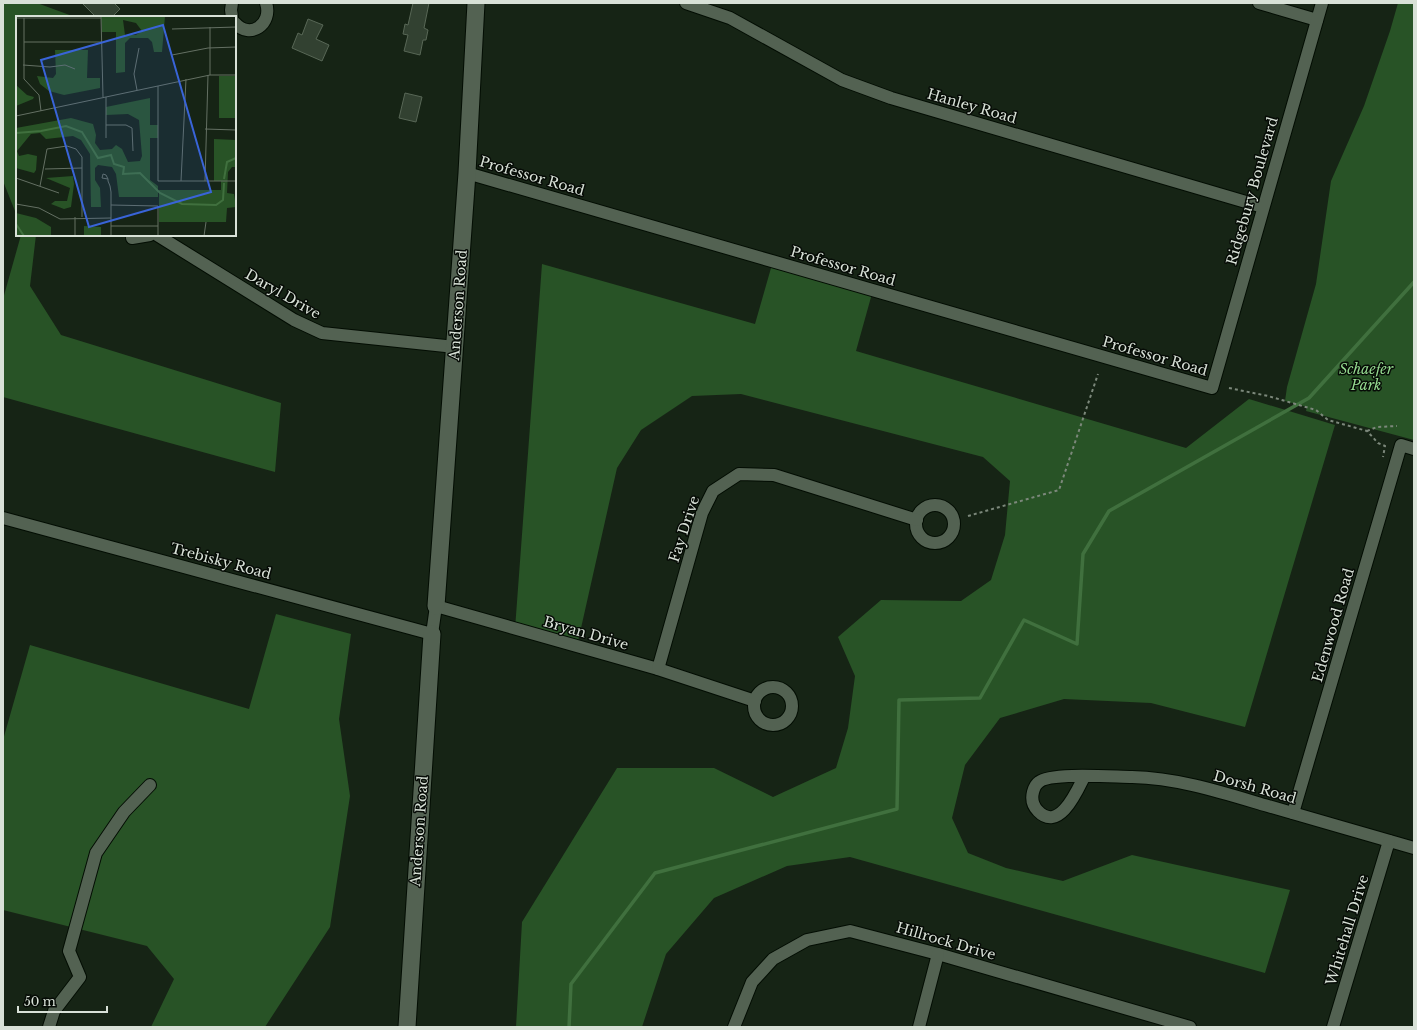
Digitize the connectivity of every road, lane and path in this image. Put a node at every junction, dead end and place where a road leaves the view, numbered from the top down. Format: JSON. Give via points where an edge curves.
{"nodes":[{"id":1,"x":232,"y":3,"type":"edge"},
{"id":2,"x":266,"y":3,"type":"edge"},
{"id":3,"x":476,"y":3,"type":"edge"},
{"id":4,"x":686,"y":3,"type":"edge"},
{"id":5,"x":1259,"y":3,"type":"edge"},
{"id":6,"x":1322,"y":3,"type":"edge"},
{"id":7,"x":232,"y":16,"type":"edge"},
{"id":8,"x":1317,"y":20,"type":"junction"},
{"id":9,"x":236,"y":24,"type":"edge"},
{"id":10,"x":466,"y":173,"type":"junction"},
{"id":11,"x":1263,"y":207,"type":"junction"},
{"id":12,"x":144,"y":236,"type":"edge"},
{"id":13,"x":160,"y":236,"type":"edge"},
{"id":14,"x":132,"y":238,"type":"dead end"},
{"id":15,"x":455,"y":347,"type":"junction"},
{"id":16,"x":1098,"y":374,"type":"dead end"},
{"id":17,"x":1212,"y":388,"type":"joint"},
{"id":18,"x":1229,"y":388,"type":"dead end"},
{"id":19,"x":1397,"y":426,"type":"dead end"},
{"id":20,"x":1367,"y":431,"type":"junction"},
{"id":21,"x":1414,"y":449,"type":"edge"},
{"id":22,"x":1383,"y":457,"type":"dead end"},
{"id":23,"x":968,"y":516,"type":"dead end"},
{"id":24,"x":3,"y":518,"type":"edge"},
{"id":25,"x":917,"y":520,"type":"dead end"},
{"id":26,"x":436,"y":606,"type":"junction"},
{"id":27,"x":432,"y":634,"type":"junction"},
{"id":28,"x":658,"y":669,"type":"junction"},
{"id":29,"x":755,"y":701,"type":"dead end"},
{"id":30,"x":1084,"y":777,"type":"dead end"},
{"id":31,"x":150,"y":785,"type":"dead end"},
{"id":32,"x":1293,"y":813,"type":"junction"},
{"id":33,"x":1389,"y":841,"type":"junction"},
{"id":34,"x":1414,"y":848,"type":"edge"},
{"id":35,"x":938,"y":954,"type":"junction"},
{"id":36,"x":49,"y":1027,"type":"edge"},
{"id":37,"x":407,"y":1027,"type":"edge"},
{"id":38,"x":734,"y":1027,"type":"edge"},
{"id":39,"x":919,"y":1027,"type":"edge"},
{"id":40,"x":1190,"y":1027,"type":"edge"},
{"id":41,"x":1333,"y":1027,"type":"edge"}],
"edges":[{"from":1,"to":7,"type":"street"},
{"from":2,"to":9,"type":"street","via":[[268,15],[258,28],[247,30]]},
{"from":3,"to":10,"type":"street","name":"Anderson Road"},
{"from":4,"to":11,"type":"street","name":"Hanley Road","via":[[730,18],[842,80],[891,98]]},
{"from":5,"to":8,"type":"street"},
{"from":6,"to":8,"type":"street","name":"Ridgebury Boulevard"},
{"from":8,"to":11,"type":"street","name":"Ridgebury Boulevard"},
{"from":10,"to":15,"type":"street","name":"Anderson Road"},
{"from":10,"to":17,"type":"street","name":"Professor Road"},
{"from":11,"to":17,"type":"street","name":"Ridgebury Boulevard"},
{"from":12,"to":14,"type":"street"},
{"from":13,"to":15,"type":"street","name":"Daryl Drive","via":[[294,320],[322,333]]},
{"from":15,"to":26,"type":"street","name":"Anderson Road"},
{"from":16,"to":23,"type":"path","via":[[1059,490]]},
{"from":18,"to":20,"type":"path","via":[[1316,410],[1328,420]]},
{"from":19,"to":20,"type":"path","via":[[1377,427]]},
{"from":20,"to":22,"type":"path","via":[[1378,443],[1385,446]]},
{"from":21,"to":32,"type":"street","name":"Edenwood Road","via":[[1401,445]]},
{"from":24,"to":27,"type":"street","name":"Trebisky Road"},
{"from":25,"to":28,"type":"street","name":"Fay Drive","via":[[774,475],[739,474],[713,491],[702,513]]},
{"from":26,"to":27,"type":"street"},
{"from":26,"to":28,"type":"street","name":"Bryan Drive"},
{"from":27,"to":37,"type":"street","name":"Anderson Road"},
{"from":28,"to":29,"type":"street","name":"Bryan Drive"},
{"from":30,"to":32,"type":"street","name":"Dorsh Road","via":[[1138,777],[1192,784]]},
{"from":31,"to":36,"type":"street","via":[[124,812],[96,853],[69,951],[80,978],[54,1011]]},
{"from":32,"to":33,"type":"street","name":"Dorsh Road"},
{"from":33,"to":34,"type":"street","name":"Dorsh Road"},
{"from":33,"to":41,"type":"street","name":"Whitehall Drive"},
{"from":35,"to":38,"type":"street","name":"Hillrock Drive","via":[[850,931],[807,940],[773,959],[752,982]]},
{"from":35,"to":39,"type":"street"},
{"from":35,"to":40,"type":"street","name":"Hillrock Drive"}]}
